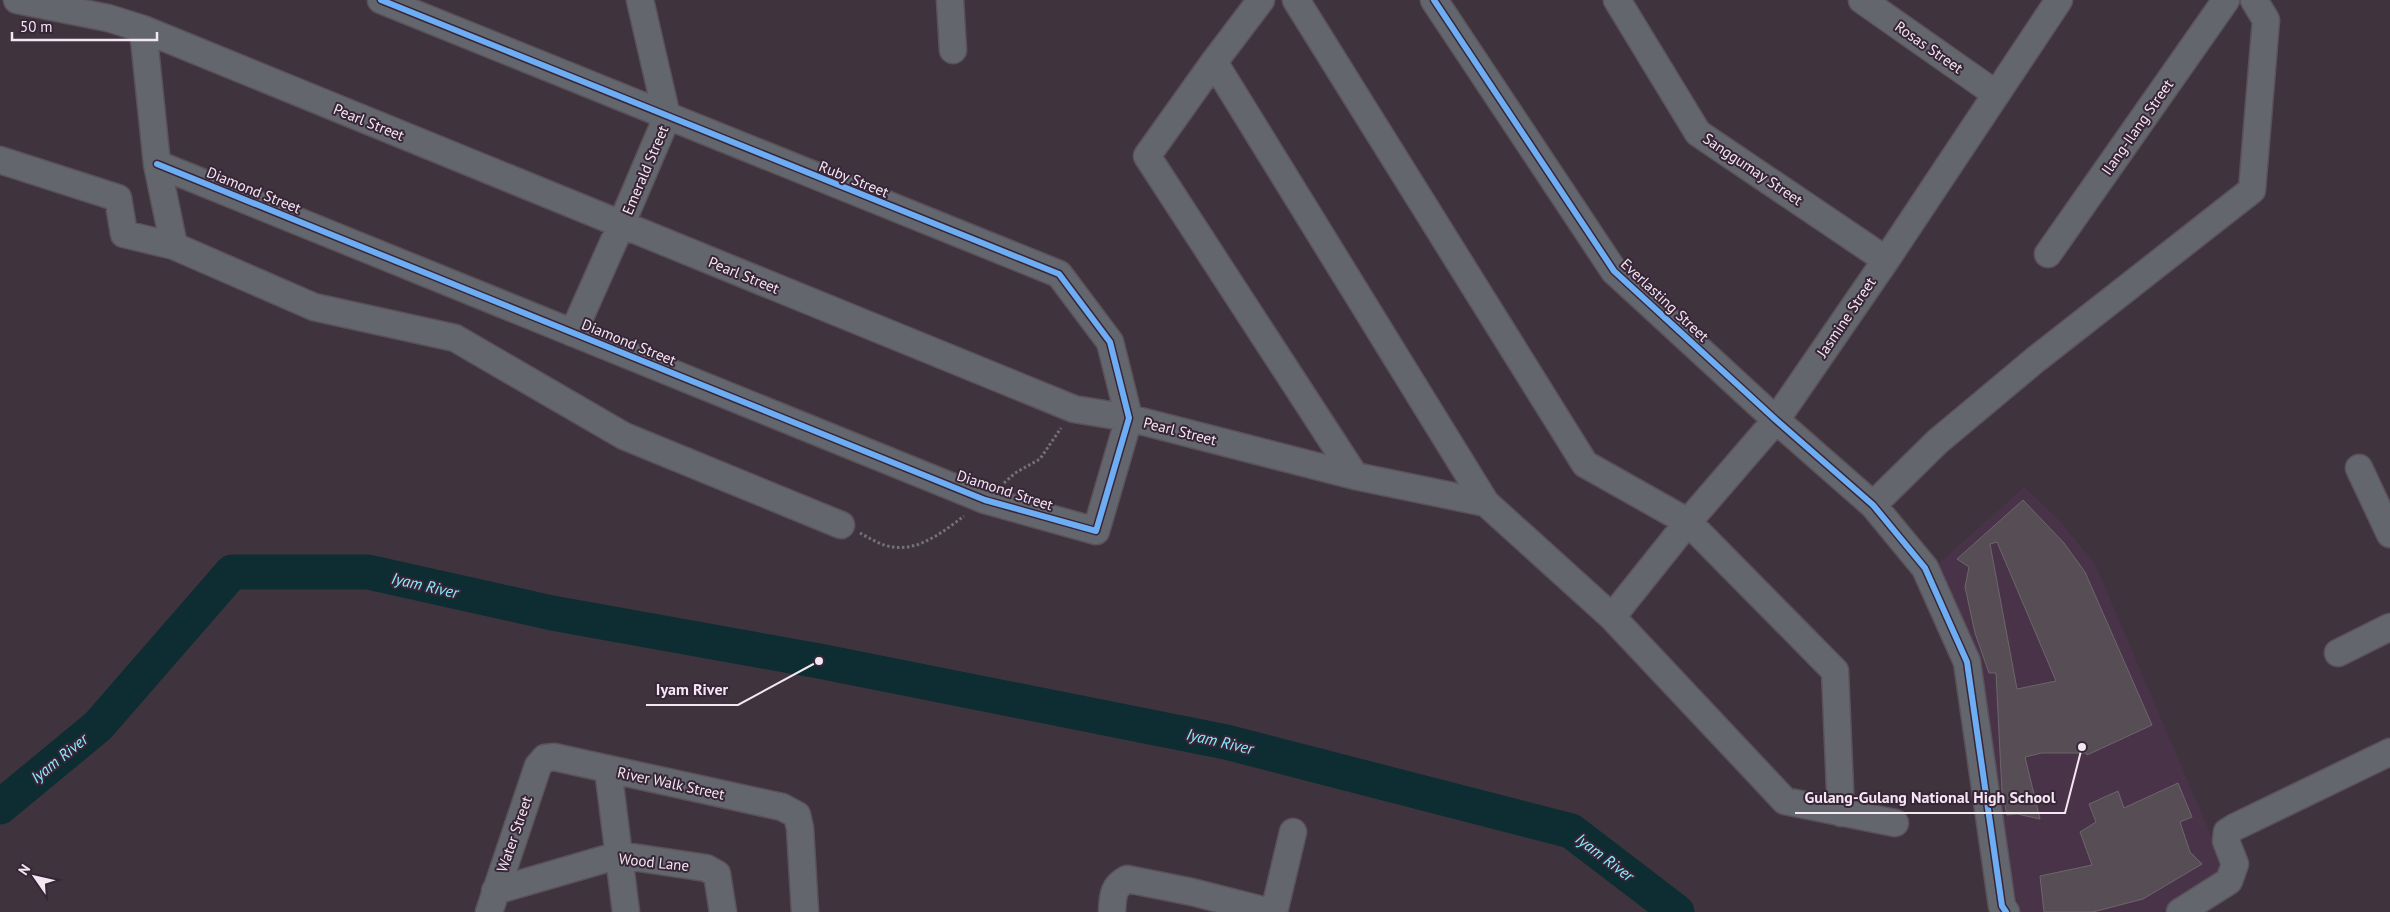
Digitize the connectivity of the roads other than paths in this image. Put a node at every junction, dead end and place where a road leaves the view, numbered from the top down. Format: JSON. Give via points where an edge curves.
{"nodes":[{"id":1,"x":17,"y":0,"type":"edge"},
{"id":2,"x":381,"y":0,"type":"edge"},
{"id":3,"x":640,"y":0,"type":"edge"},
{"id":4,"x":950,"y":0,"type":"edge"},
{"id":5,"x":1262,"y":0,"type":"edge"},
{"id":6,"x":1296,"y":0,"type":"edge"},
{"id":7,"x":1434,"y":0,"type":"edge"},
{"id":8,"x":1617,"y":0,"type":"edge"},
{"id":9,"x":1862,"y":0,"type":"edge"},
{"id":10,"x":2059,"y":0,"type":"edge"},
{"id":11,"x":2254,"y":0,"type":"edge"},
{"id":12,"x":2222,"y":1,"type":"edge"},
{"id":13,"x":111,"y":9,"type":"edge"},
{"id":14,"x":143,"y":29,"type":"junction"},
{"id":15,"x":953,"y":50,"type":"dead end"},
{"id":16,"x":1214,"y":62,"type":"junction"},
{"id":17,"x":1996,"y":94,"type":"junction"},
{"id":18,"x":667,"y":117,"type":"junction"},
{"id":19,"x":0,"y":160,"type":"edge"},
{"id":20,"x":157,"y":164,"type":"junction"},
{"id":21,"x":621,"y":225,"type":"junction"},
{"id":22,"x":174,"y":246,"type":"junction"},
{"id":23,"x":2048,"y":254,"type":"dead end"},
{"id":24,"x":1886,"y":260,"type":"junction"},
{"id":25,"x":572,"y":333,"type":"junction"},
{"id":26,"x":1130,"y":418,"type":"junction"},
{"id":27,"x":1776,"y":420,"type":"junction"},
{"id":28,"x":2359,"y":468,"type":"dead end"},
{"id":29,"x":1355,"y":476,"type":"junction"},
{"id":30,"x":1486,"y":504,"type":"junction"},
{"id":31,"x":1873,"y":505,"type":"junction"},
{"id":32,"x":1688,"y":522,"type":"junction"},
{"id":33,"x":841,"y":525,"type":"road end"},
{"id":34,"x":2390,"y":534,"type":"edge"},
{"id":35,"x":1612,"y":617,"type":"junction"},
{"id":36,"x":2390,"y":628,"type":"edge"},
{"id":37,"x":2338,"y":653,"type":"dead end"},
{"id":38,"x":2390,"y":752,"type":"edge"},
{"id":39,"x":544,"y":758,"type":"joint"},
{"id":40,"x":608,"y":769,"type":"junction"},
{"id":41,"x":1841,"y":813,"type":"junction"},
{"id":42,"x":1895,"y":822,"type":"dead end"},
{"id":43,"x":1293,"y":832,"type":"dead end"},
{"id":44,"x":619,"y":855,"type":"junction"},
{"id":45,"x":492,"y":901,"type":"edge"},
{"id":46,"x":1191,"y":902,"type":"edge"},
{"id":47,"x":626,"y":912,"type":"edge"},
{"id":48,"x":723,"y":912,"type":"edge"},
{"id":49,"x":806,"y":912,"type":"edge"},
{"id":50,"x":1112,"y":912,"type":"edge"},
{"id":51,"x":1272,"y":912,"type":"edge"},
{"id":52,"x":2006,"y":912,"type":"edge"},
{"id":53,"x":2180,"y":912,"type":"edge"}],
"edges":[{"from":1,"to":13,"type":"street","name":"Pearl Street"},
{"from":2,"to":18,"type":"street","name":"Ruby Street"},
{"from":3,"to":18,"type":"street","name":"Emerald Street"},
{"from":4,"to":15,"type":"street"},
{"from":5,"to":16,"type":"street"},
{"from":6,"to":32,"type":"street","via":[[1585,464]]},
{"from":7,"to":27,"type":"street","name":"Everlasting Street","via":[[1614,271]]},
{"from":8,"to":24,"type":"street","name":"Sanggumay Street","via":[[1698,133]]},
{"from":9,"to":17,"type":"street","name":"Rosas Street"},
{"from":10,"to":17,"type":"street","name":"Jasmine Street"},
{"from":11,"to":31,"type":"street","via":[[2266,20],[2252,190],[1937,442]]},
{"from":12,"to":23,"type":"street","name":"Ilang-Ilang Street"},
{"from":13,"to":14,"type":"street","name":"Pearl Street"},
{"from":14,"to":20,"type":"street"},
{"from":14,"to":21,"type":"street","name":"Pearl Street"},
{"from":16,"to":29,"type":"street","via":[[1147,156]]},
{"from":16,"to":30,"type":"street"},
{"from":17,"to":24,"type":"street","name":"Jasmine Street"},
{"from":18,"to":21,"type":"street","name":"Emerald Street"},
{"from":18,"to":26,"type":"street","name":"Ruby Street","via":[[1059,274],[1110,342]]},
{"from":19,"to":22,"type":"street","via":[[118,198],[124,234]]},
{"from":20,"to":22,"type":"street"},
{"from":20,"to":25,"type":"street","name":"Diamond Street"},
{"from":21,"to":25,"type":"street","name":"Emerald Street"},
{"from":21,"to":26,"type":"street","name":"Pearl Street","via":[[1074,409]]},
{"from":22,"to":33,"type":"street","via":[[314,307],[455,338],[624,436]]},
{"from":24,"to":27,"type":"street","name":"Jasmine Street"},
{"from":25,"to":26,"type":"street","name":"Diamond Street","via":[[984,500],[1096,531]]},
{"from":26,"to":29,"type":"street","name":"Pearl Street"},
{"from":27,"to":31,"type":"street","name":"Everlasting Street"},
{"from":27,"to":32,"type":"street","name":"Jasmine Street"},
{"from":28,"to":34,"type":"street"},
{"from":29,"to":30,"type":"street","name":"Pearl Street"},
{"from":30,"to":35,"type":"street"},
{"from":31,"to":52,"type":"street","name":"Everlasting Street","via":[[1925,568],[1967,662],[2002,906]]},
{"from":32,"to":35,"type":"street","name":"Jasmine Street"},
{"from":32,"to":41,"type":"street","via":[[1834,671]]},
{"from":35,"to":41,"type":"street","via":[[1785,801]]},
{"from":36,"to":37,"type":"street"},
{"from":38,"to":53,"type":"street","via":[[2227,832],[2226,841],[2235,864],[2229,881]]},
{"from":39,"to":40,"type":"street","name":"River Walk Street","via":[[554,757]]},
{"from":39,"to":45,"type":"street","name":"Water Street","via":[[538,766]]},
{"from":40,"to":44,"type":"street"},
{"from":40,"to":49,"type":"street","name":"River Walk Street","via":[[782,807],[797,815]]},
{"from":41,"to":42,"type":"street"},
{"from":43,"to":51,"type":"street"},
{"from":44,"to":45,"type":"street","name":"Wood Lane"},
{"from":44,"to":47,"type":"street"},
{"from":44,"to":48,"type":"street","name":"Wood Lane","via":[[706,868],[717,874]]},
{"from":46,"to":50,"type":"street","via":[[1127,879],[1113,892]]},
{"from":46,"to":51,"type":"street"}]}
